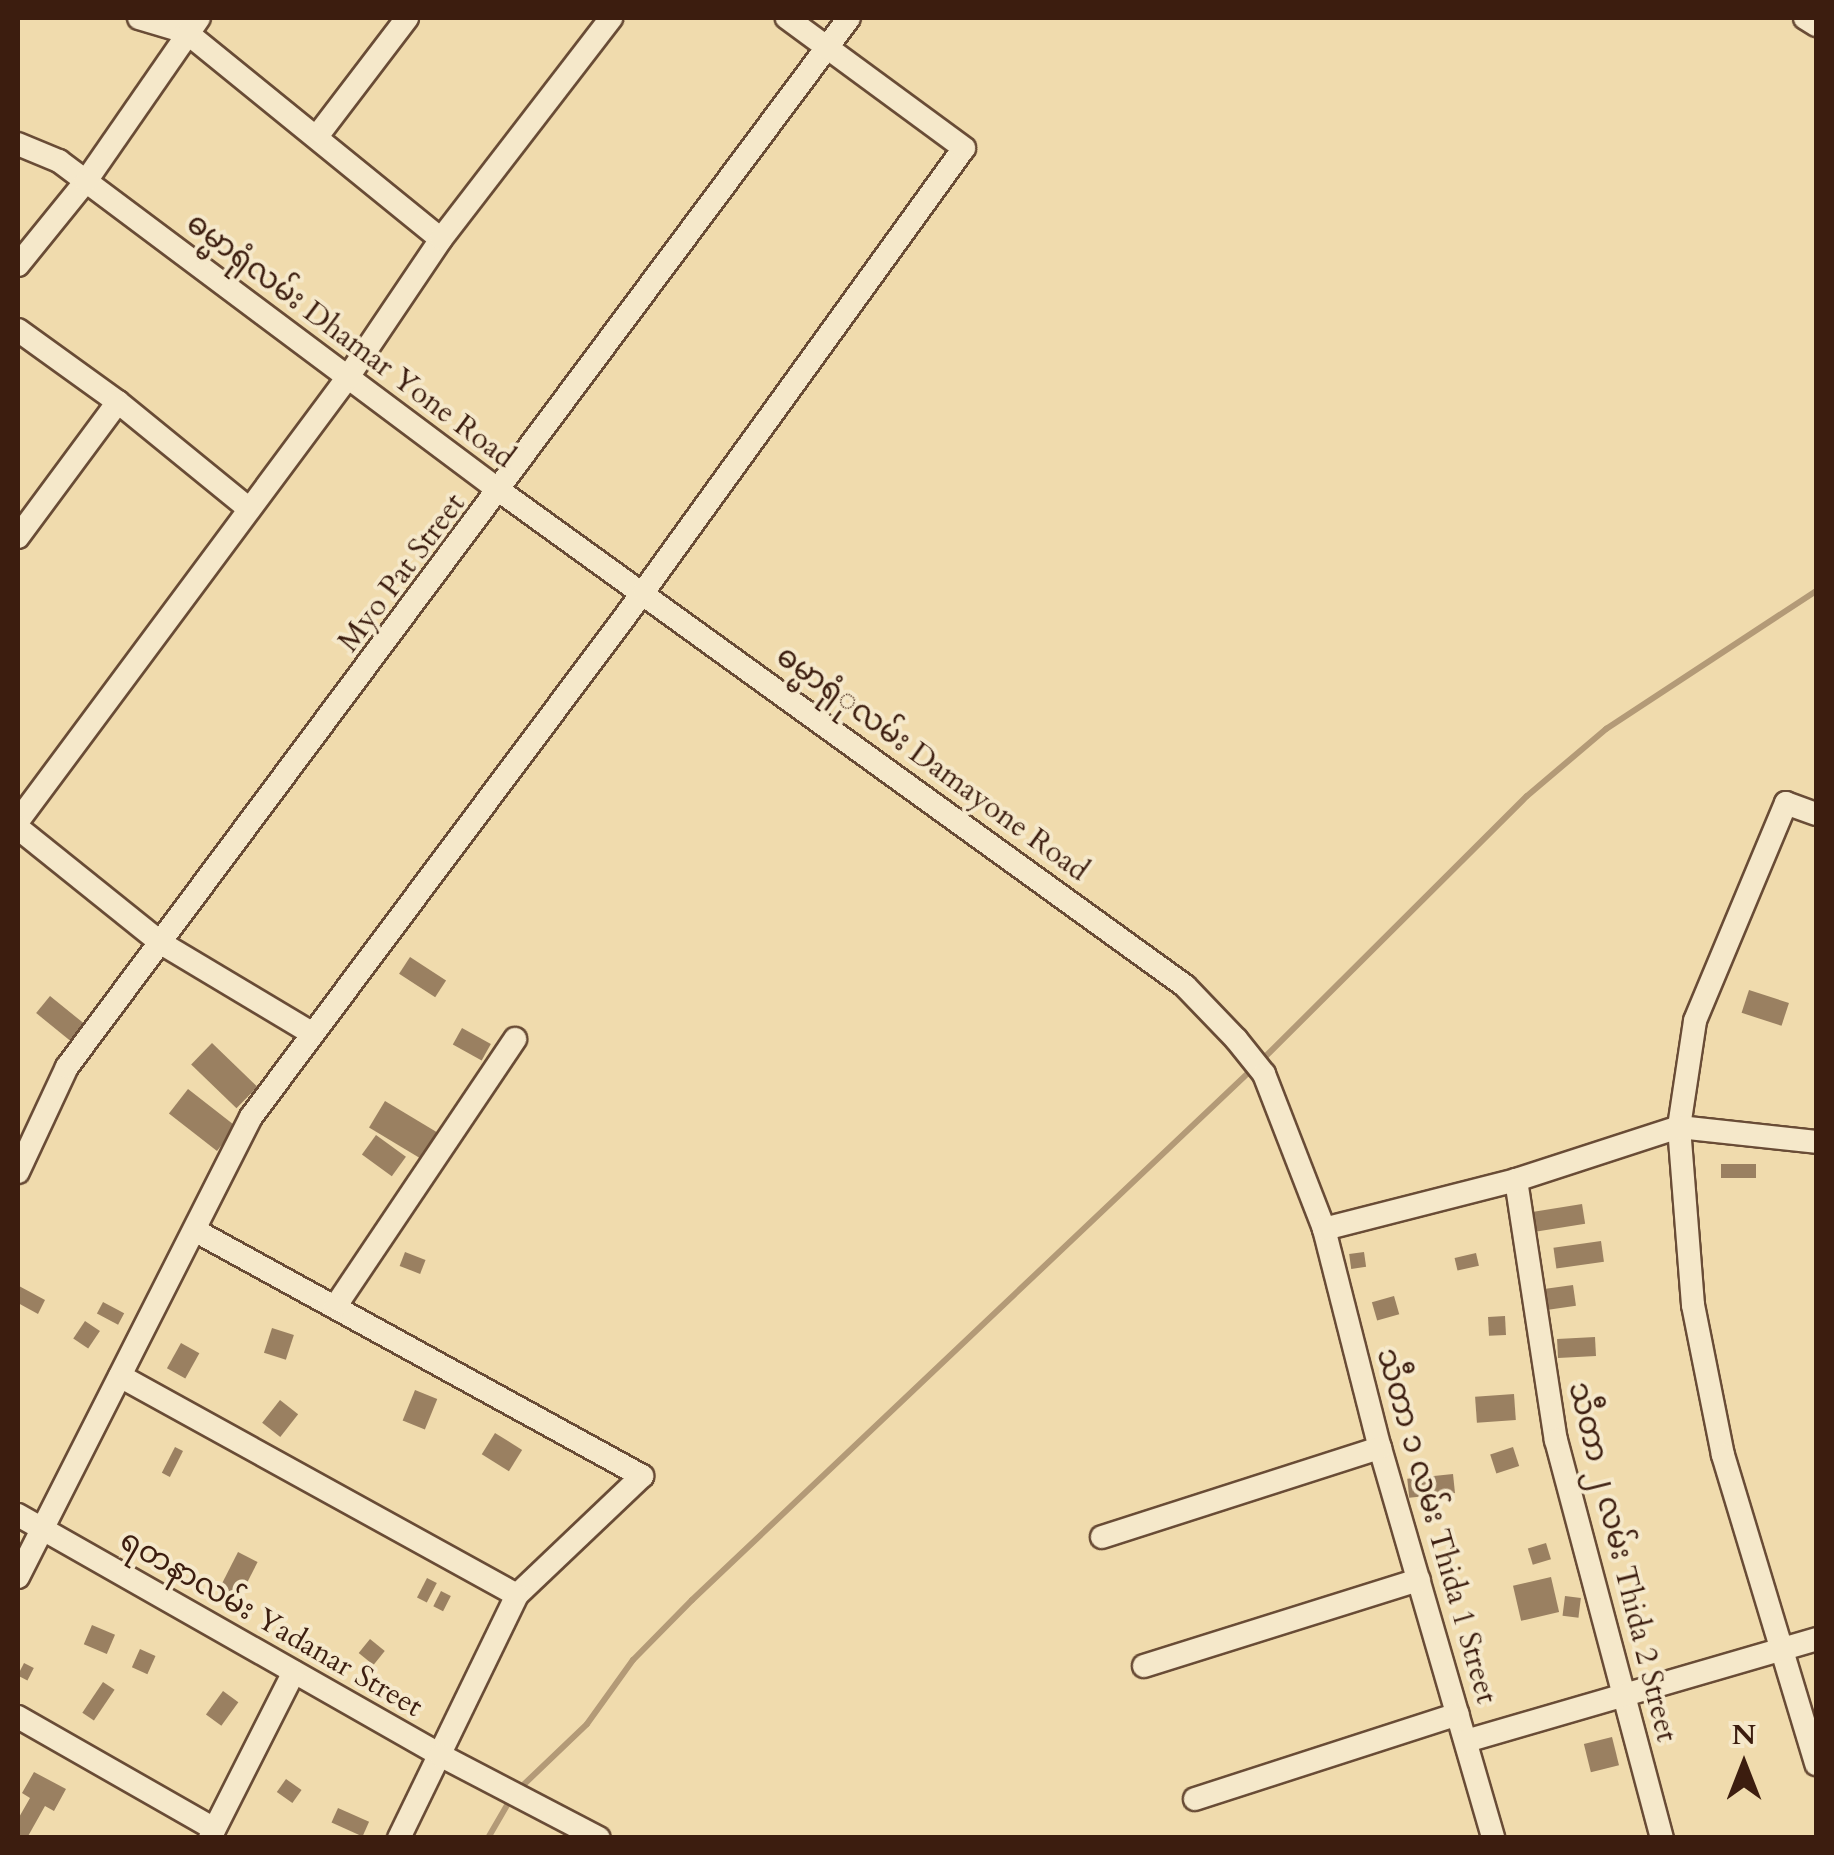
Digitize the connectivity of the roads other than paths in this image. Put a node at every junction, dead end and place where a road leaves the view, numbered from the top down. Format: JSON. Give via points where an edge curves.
{"nodes":[{"id":1,"x":139,"y":18,"type":"edge"},
{"id":2,"x":407,"y":18,"type":"edge"},
{"id":3,"x":611,"y":18,"type":"edge"},
{"id":4,"x":787,"y":18,"type":"edge"},
{"id":5,"x":849,"y":18,"type":"edge"},
{"id":6,"x":1805,"y":18,"type":"edge"},
{"id":7,"x":193,"y":25,"type":"edge"},
{"id":8,"x":1816,"y":26,"type":"edge"},
{"id":9,"x":827,"y":48,"type":"junction"},
{"id":10,"x":318,"y":135,"type":"junction"},
{"id":11,"x":18,"y":144,"type":"edge"},
{"id":12,"x":86,"y":181,"type":"junction"},
{"id":13,"x":440,"y":239,"type":"junction"},
{"id":14,"x":18,"y":264,"type":"edge"},
{"id":15,"x":18,"y":330,"type":"edge"},
{"id":16,"x":348,"y":377,"type":"junction"},
{"id":17,"x":118,"y":402,"type":"junction"},
{"id":18,"x":500,"y":491,"type":"junction"},
{"id":19,"x":249,"y":509,"type":"junction"},
{"id":20,"x":18,"y":537,"type":"edge"},
{"id":21,"x":644,"y":591,"type":"junction"},
{"id":22,"x":1816,"y":814,"type":"edge"},
{"id":23,"x":18,"y":824,"type":"edge"},
{"id":24,"x":161,"y":943,"type":"junction"},
{"id":25,"x":310,"y":1032,"type":"junction"},
{"id":26,"x":516,"y":1039,"type":"dead end"},
{"id":27,"x":1264,"y":1074,"type":"joint"},
{"id":28,"x":1679,"y":1127,"type":"junction"},
{"id":29,"x":1816,"y":1142,"type":"edge"},
{"id":30,"x":18,"y":1172,"type":"edge"},
{"id":31,"x":1516,"y":1180,"type":"junction"},
{"id":32,"x":1324,"y":1229,"type":"junction"},
{"id":33,"x":196,"y":1231,"type":"junction"},
{"id":34,"x":335,"y":1307,"type":"junction"},
{"id":35,"x":120,"y":1376,"type":"junction"},
{"id":36,"x":1380,"y":1448,"type":"junction"},
{"id":37,"x":18,"y":1516,"type":"edge"},
{"id":38,"x":41,"y":1528,"type":"junction"},
{"id":39,"x":1102,"y":1537,"type":"dead end"},
{"id":40,"x":18,"y":1578,"type":"edge"},
{"id":41,"x":1419,"y":1580,"type":"junction"},
{"id":42,"x":517,"y":1595,"type":"junction"},
{"id":43,"x":1816,"y":1639,"type":"edge"},
{"id":44,"x":1784,"y":1648,"type":"junction"},
{"id":45,"x":1144,"y":1666,"type":"dead end"},
{"id":46,"x":294,"y":1672,"type":"junction"},
{"id":47,"x":1621,"y":1696,"type":"junction"},
{"id":48,"x":1458,"y":1714,"type":"junction"},
{"id":49,"x":18,"y":1718,"type":"edge"},
{"id":50,"x":1466,"y":1741,"type":"junction"},
{"id":51,"x":440,"y":1755,"type":"junction"},
{"id":52,"x":1816,"y":1764,"type":"edge"},
{"id":53,"x":1194,"y":1798,"type":"dead end"},
{"id":54,"x":212,"y":1834,"type":"edge"},
{"id":55,"x":399,"y":1838,"type":"edge"},
{"id":56,"x":599,"y":1838,"type":"edge"},
{"id":57,"x":1494,"y":1838,"type":"edge"},
{"id":58,"x":1662,"y":1838,"type":"edge"}],
"edges":[{"from":1,"to":7,"type":"street"},
{"from":2,"to":10,"type":"street"},
{"from":3,"to":13,"type":"street"},
{"from":4,"to":9,"type":"street"},
{"from":5,"to":9,"type":"street","name":"Myo Pat Street"},
{"from":6,"to":8,"type":"street"},
{"from":7,"to":10,"type":"street"},
{"from":7,"to":12,"type":"street"},
{"from":9,"to":18,"type":"street","name":"Myo Pat Street"},
{"from":9,"to":21,"type":"street","via":[[964,148]]},
{"from":10,"to":13,"type":"street"},
{"from":11,"to":12,"type":"street","name":"ဓမ္မာရုံလမ်း Dhamar Yone Road"},
{"from":12,"to":14,"type":"street"},
{"from":12,"to":16,"type":"street","name":"ဓမ္မာရုံလမ်း Dhamar Yone Road"},
{"from":13,"to":16,"type":"street"},
{"from":15,"to":17,"type":"street"},
{"from":16,"to":18,"type":"street","name":"ဓမ္မာရုံလမ်း Dhamar Yone Road"},
{"from":16,"to":19,"type":"street"},
{"from":17,"to":19,"type":"street"},
{"from":17,"to":20,"type":"street"},
{"from":18,"to":21,"type":"street","name":"ဓမ္မာရုံလမ်း Dhamar Yone Road"},
{"from":18,"to":24,"type":"street","name":"Myo Pat Street"},
{"from":19,"to":23,"type":"street"},
{"from":21,"to":25,"type":"street"},
{"from":21,"to":27,"type":"street","name":"ဓမ္မာရုံုလမ်း Damayone Road","via":[[1185,986]]},
{"from":22,"to":28,"type":"street","via":[[1786,803],[1694,1021]]},
{"from":23,"to":24,"type":"street"},
{"from":24,"to":25,"type":"street"},
{"from":24,"to":30,"type":"street","name":"Myo Pat Street","via":[[68,1067]]},
{"from":25,"to":33,"type":"street","via":[[250,1117]]},
{"from":26,"to":34,"type":"street"},
{"from":27,"to":32,"type":"street","name":"သီတာ ၁ လမ်း Thida 1 Street"},
{"from":28,"to":29,"type":"street"},
{"from":28,"to":31,"type":"street"},
{"from":28,"to":44,"type":"street","via":[[1693,1305],[1723,1455]]},
{"from":31,"to":32,"type":"street"},
{"from":31,"to":47,"type":"street","name":"သီတာ ၂ လမ်း Thida 2 Street","via":[[1556,1440]]},
{"from":32,"to":36,"type":"street","name":"သီတာ ၁ လမ်း Thida 1 Street"},
{"from":33,"to":34,"type":"street"},
{"from":33,"to":35,"type":"street"},
{"from":34,"to":42,"type":"street","via":[[642,1476]]},
{"from":35,"to":38,"type":"street"},
{"from":35,"to":42,"type":"street"},
{"from":36,"to":39,"type":"street"},
{"from":36,"to":41,"type":"street","name":"သီတာ ၁ လမ်း Thida 1 Street"},
{"from":37,"to":38,"type":"street","name":"ရတနာလမ်း Yadanar Street"},
{"from":38,"to":40,"type":"street"},
{"from":38,"to":46,"type":"street","name":"ရတနာလမ်း Yadanar Street"},
{"from":41,"to":45,"type":"street"},
{"from":41,"to":48,"type":"street","name":"သီတာ ၁ လမ်း Thida 1 Street"},
{"from":42,"to":51,"type":"street"},
{"from":43,"to":44,"type":"street"},
{"from":44,"to":47,"type":"street"},
{"from":44,"to":52,"type":"street"},
{"from":46,"to":51,"type":"street","name":"ရတနာလမ်း Yadanar Street"},
{"from":46,"to":54,"type":"street"},
{"from":47,"to":50,"type":"street"},
{"from":47,"to":58,"type":"street","name":"သီတာ ၂ လမ်း Thida 2 Street"},
{"from":48,"to":50,"type":"street","name":"သီတာ ၁ လမ်း Thida 1 Street"},
{"from":48,"to":53,"type":"street"},
{"from":49,"to":54,"type":"street"},
{"from":50,"to":57,"type":"street","name":"သီတာ ၁ လမ်း Thida 1 Street"},
{"from":51,"to":55,"type":"street"},
{"from":51,"to":56,"type":"street","name":"ရတနာလမ်း Yadanar Street"}]}
